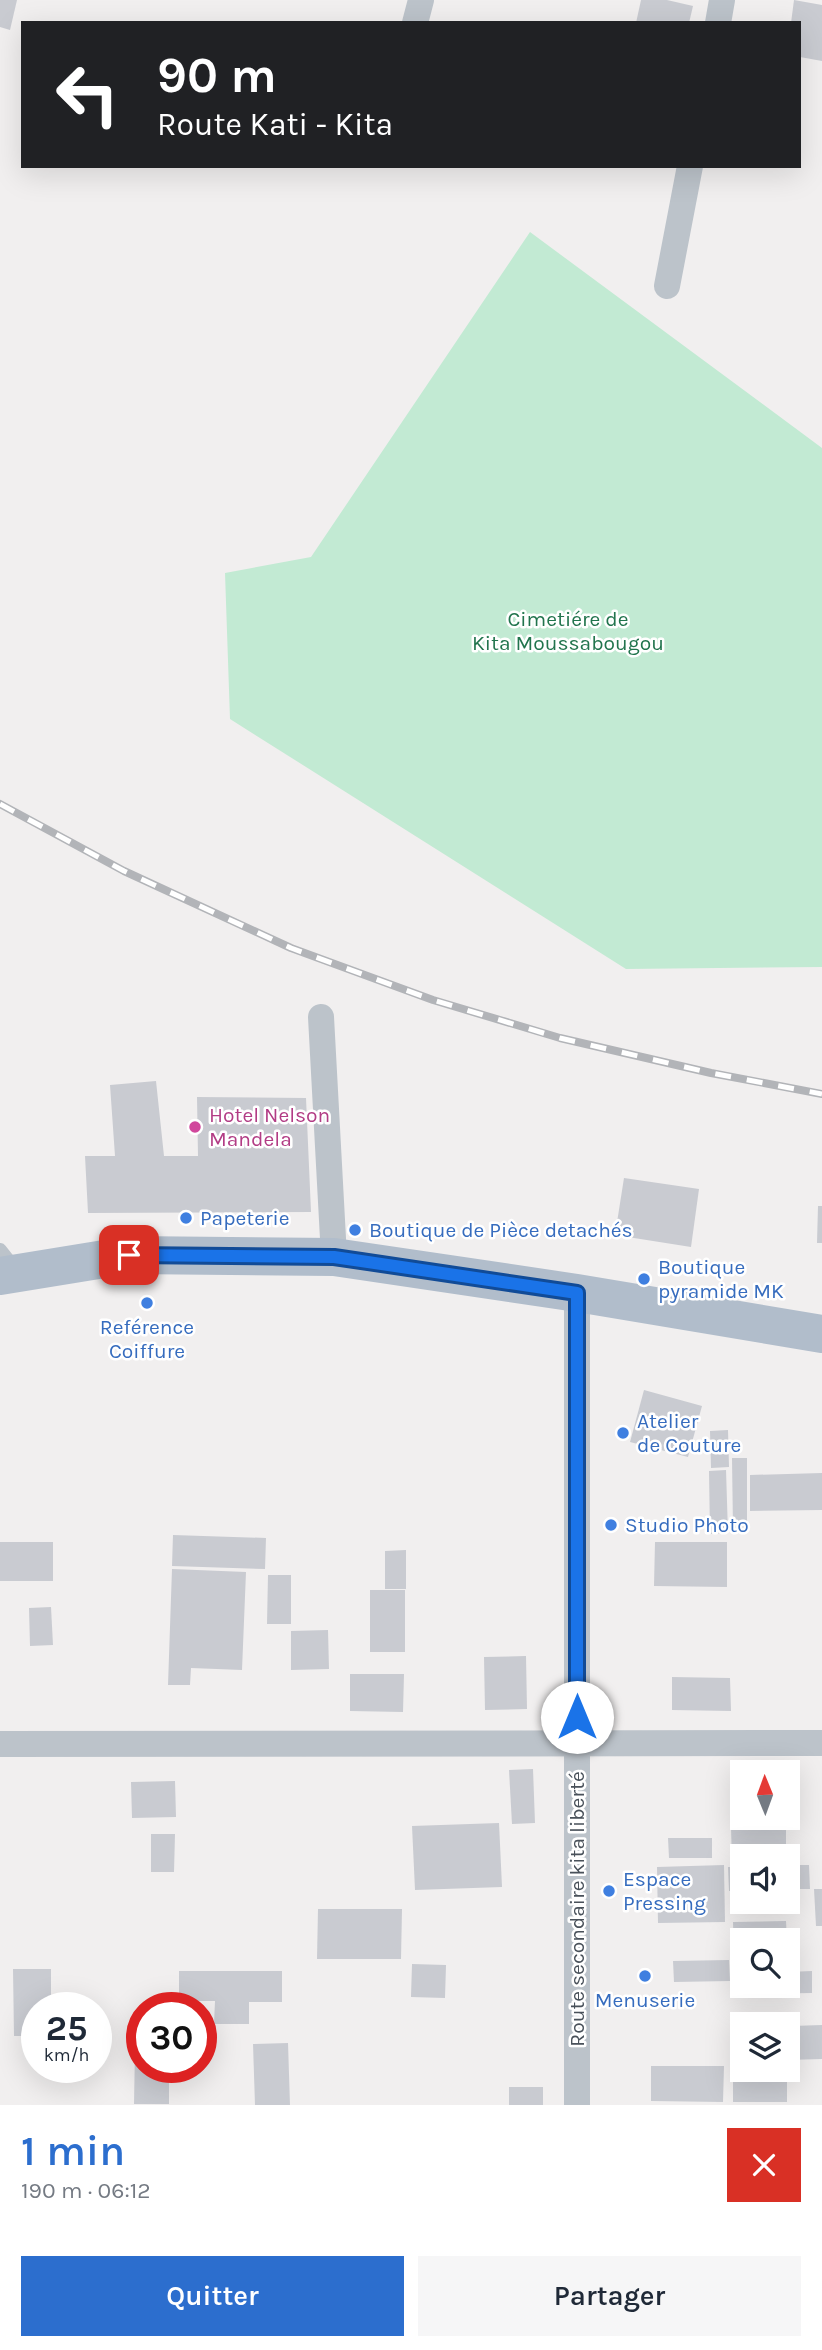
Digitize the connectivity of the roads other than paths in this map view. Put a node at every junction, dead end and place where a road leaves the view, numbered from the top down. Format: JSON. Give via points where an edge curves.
{"nodes":[{"id":1,"x":421,"y":0,"type":"edge"},
{"id":2,"x":722,"y":0,"type":"edge"},
{"id":3,"x":416,"y":21,"type":"edge"},
{"id":4,"x":718,"y":21,"type":"edge"},
{"id":5,"x":690,"y":168,"type":"edge"},
{"id":6,"x":667,"y":286,"type":"dead end"},
{"id":7,"x":321,"y":1017,"type":"dead end"},
{"id":8,"x":334,"y":1257,"type":"junction"},
{"id":9,"x":6,"y":1266,"type":"edge"},
{"id":10,"x":577,"y":1293,"type":"junction"},
{"id":11,"x":822,"y":1334,"type":"edge"},
{"id":12,"x":822,"y":1743,"type":"edge"},
{"id":13,"x":0,"y":1744,"type":"edge"},
{"id":14,"x":577,"y":1744,"type":"junction"},
{"id":15,"x":577,"y":2105,"type":"edge"}],
"edges":[{"from":1,"to":3,"type":"street"},
{"from":2,"to":4,"type":"street"},
{"from":5,"to":6,"type":"street"},
{"from":7,"to":8,"type":"street"},
{"from":8,"to":9,"type":"main road","via":[[129,1255]]},
{"from":8,"to":10,"type":"main road"},
{"from":10,"to":11,"type":"main road"},
{"from":10,"to":14,"type":"street","name":"Route secondaire kita liberté"},
{"from":12,"to":14,"type":"street"},
{"from":13,"to":14,"type":"street"},
{"from":14,"to":15,"type":"street","name":"Route secondaire kita liberté"}]}
